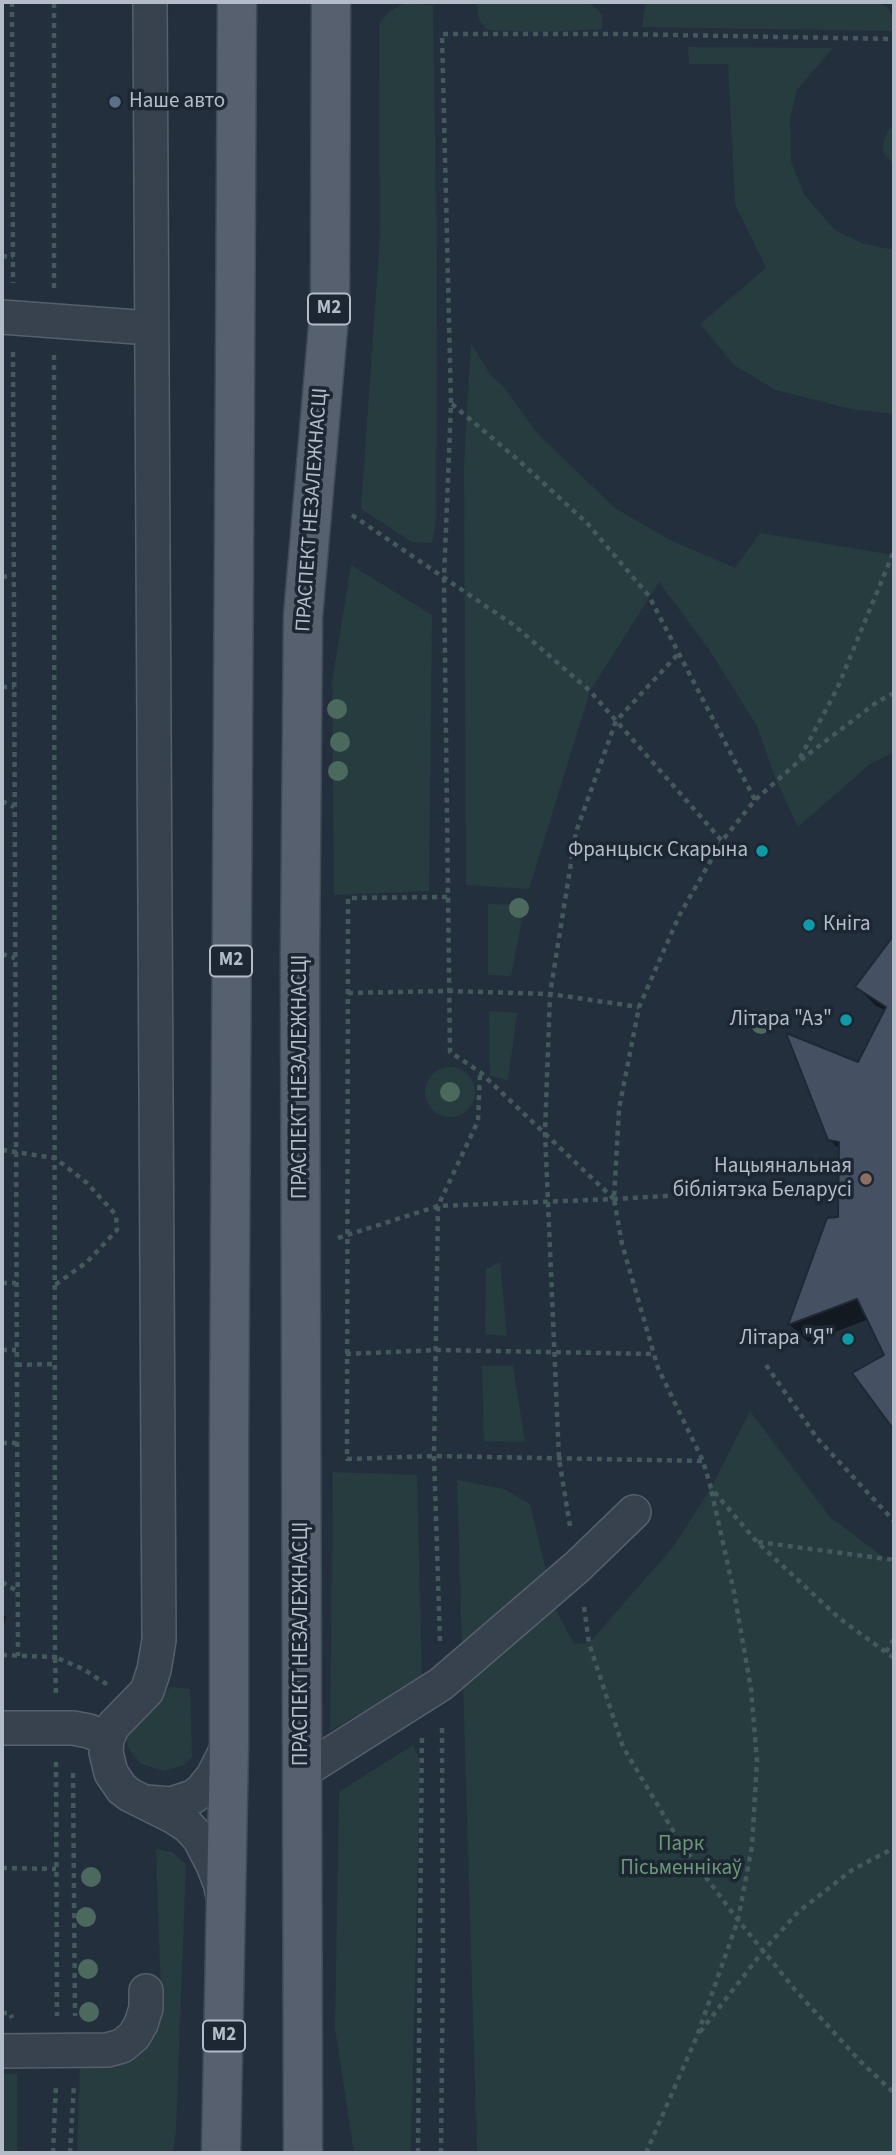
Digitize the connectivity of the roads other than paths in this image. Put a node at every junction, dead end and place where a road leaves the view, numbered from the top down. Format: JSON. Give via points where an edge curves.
{"nodes":[{"id":1,"x":150,"y":2,"type":"edge"},
{"id":2,"x":237,"y":2,"type":"edge"},
{"id":3,"x":331,"y":2,"type":"edge"},
{"id":4,"x":7,"y":318,"type":"edge"},
{"id":5,"x":150,"y":328,"type":"junction"},
{"id":6,"x":634,"y":1512,"type":"dead end"},
{"id":7,"x":2,"y":1728,"type":"edge"},
{"id":8,"x":107,"y":1739,"type":"junction"},
{"id":9,"x":229,"y":1744,"type":"junction"},
{"id":10,"x":302,"y":1772,"type":"junction"},
{"id":11,"x":130,"y":1795,"type":"junction"},
{"id":12,"x":227,"y":1919,"type":"junction"},
{"id":13,"x":146,"y":1992,"type":"dead end"},
{"id":14,"x":2,"y":2051,"type":"edge"},
{"id":15,"x":221,"y":2153,"type":"edge"},
{"id":16,"x":303,"y":2153,"type":"edge"}],
"edges":[{"from":1,"to":5,"type":"lane"},
{"from":2,"to":9,"type":"main road","number":"М2"},
{"from":3,"to":10,"type":"main road","name":"ПРАСПЕКТ НЕЗАЛЕЖНАСЦІ","number":"М2","via":[[330,304],[303,616]]},
{"from":4,"to":5,"type":"lane"},
{"from":5,"to":8,"type":"lane","via":[[159,1640],[147,1691],[116,1721]]},
{"from":6,"to":10,"type":"lane","via":[[442,1696]]},
{"from":7,"to":8,"type":"lane","via":[[73,1728]]},
{"from":8,"to":11,"type":"lane","via":[[108,1766]]},
{"from":9,"to":11,"type":"lane","via":[[213,1776],[193,1797],[162,1805]]},
{"from":9,"to":12,"type":"main road","number":"М2"},
{"from":10,"to":16,"type":"main road","name":"ПРАСПЕКТ НЕЗАЛЕЖНАСЦІ","number":"М2"},
{"from":11,"to":12,"type":"lane","via":[[174,1817],[199,1838],[220,1883]]},
{"from":12,"to":15,"type":"main road","number":"М2"},
{"from":13,"to":14,"type":"lane","via":[[144,2017],[122,2046]]}]}
